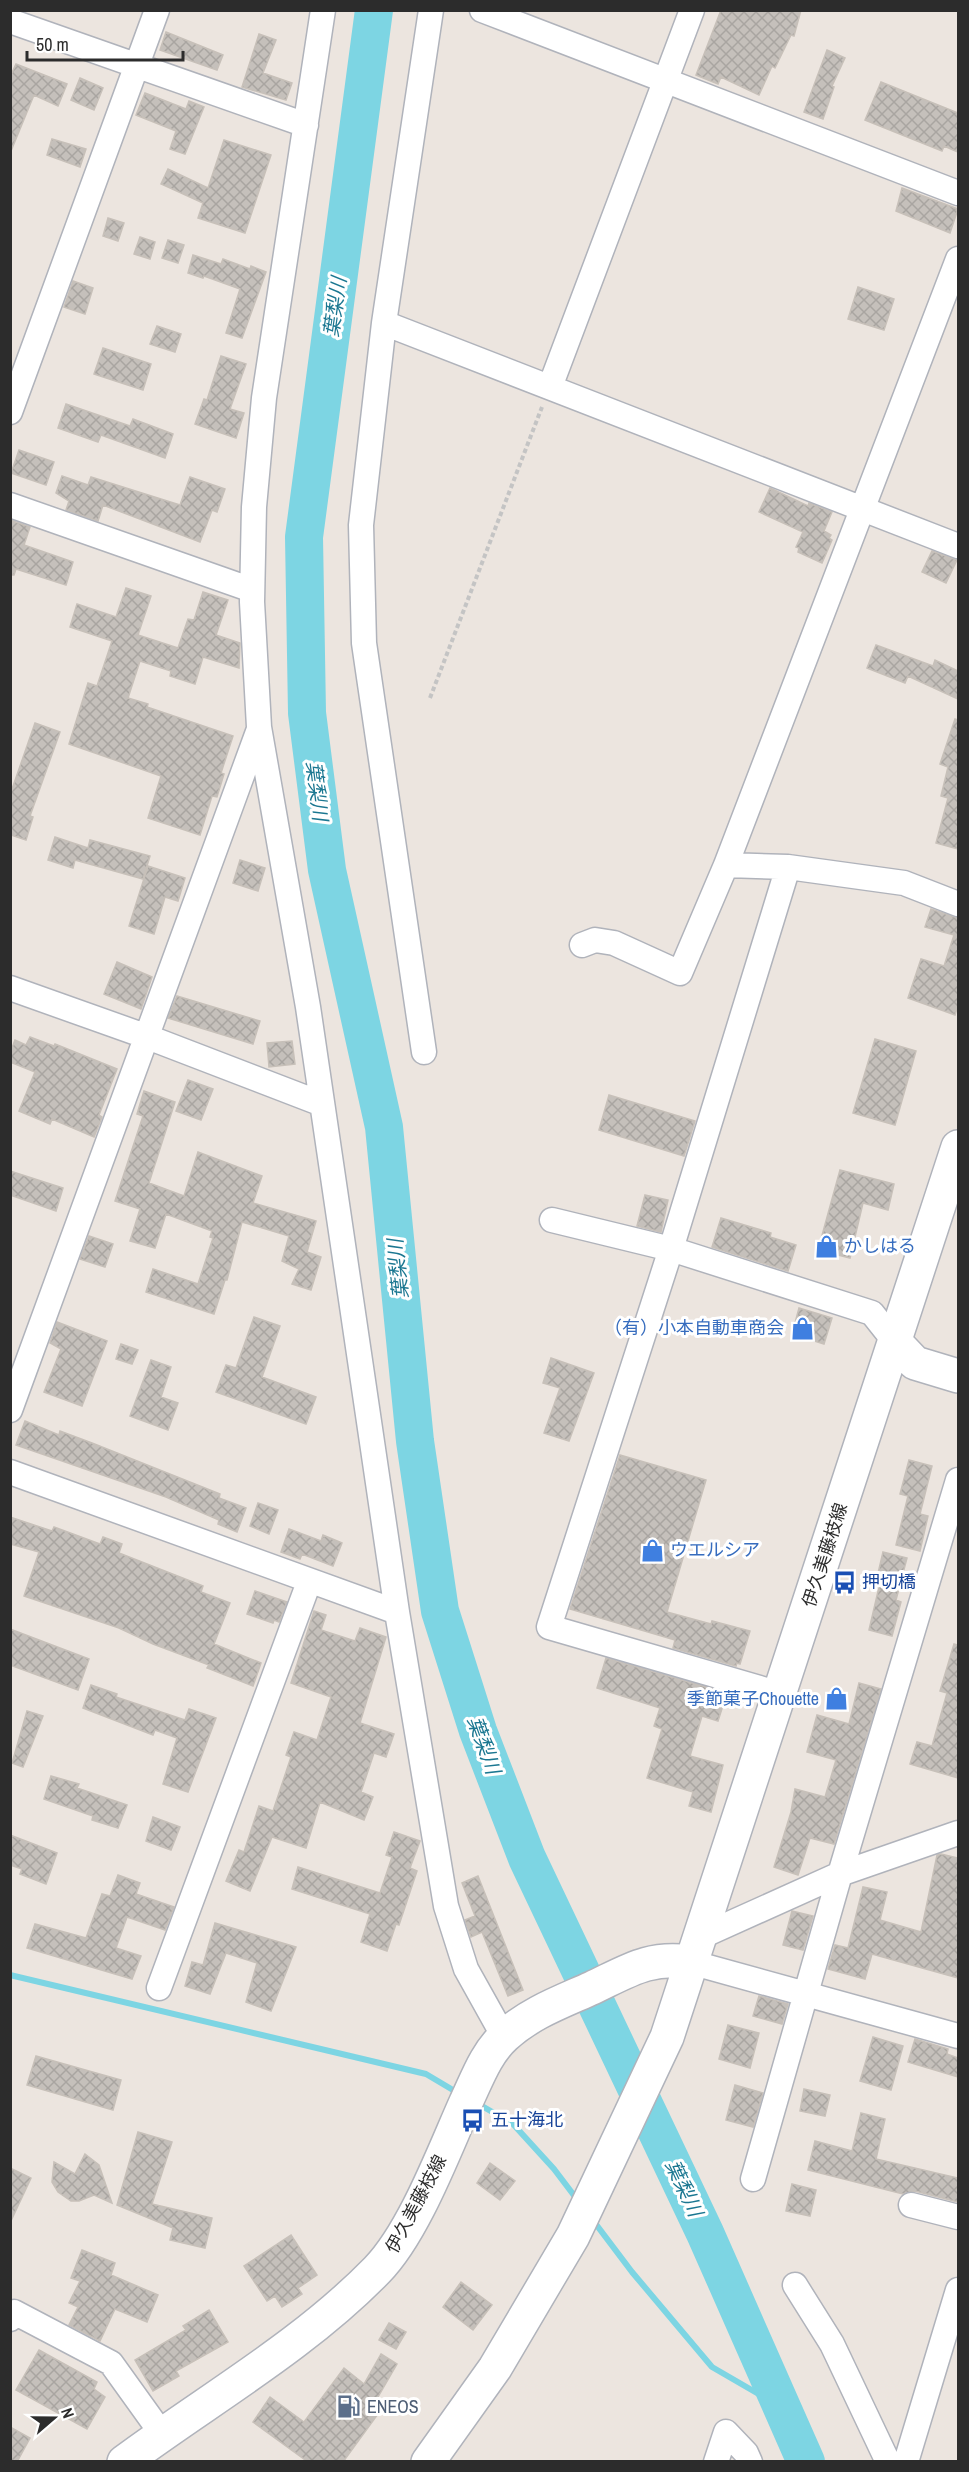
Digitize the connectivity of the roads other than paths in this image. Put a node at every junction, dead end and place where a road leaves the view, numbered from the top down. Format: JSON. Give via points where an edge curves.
{"nodes":[{"id":1,"x":157,"y":10,"type":"edge"},
{"id":2,"x":323,"y":10,"type":"edge"},
{"id":3,"x":431,"y":10,"type":"edge"},
{"id":4,"x":482,"y":10,"type":"edge"},
{"id":5,"x":692,"y":10,"type":"edge"},
{"id":6,"x":10,"y":21,"type":"edge"},
{"id":7,"x":137,"y":66,"type":"junction"},
{"id":8,"x":665,"y":81,"type":"junction"},
{"id":9,"x":306,"y":124,"type":"junction"},
{"id":10,"x":958,"y":194,"type":"edge"},
{"id":11,"x":958,"y":259,"type":"edge"},
{"id":12,"x":384,"y":324,"type":"junction"},
{"id":13,"x":550,"y":387,"type":"junction"},
{"id":14,"x":10,"y":412,"type":"edge"},
{"id":15,"x":10,"y":505,"type":"edge"},
{"id":16,"x":862,"y":507,"type":"junction"},
{"id":17,"x":958,"y":546,"type":"edge"},
{"id":18,"x":252,"y":590,"type":"junction"},
{"id":19,"x":259,"y":727,"type":"junction"},
{"id":20,"x":726,"y":865,"type":"junction"},
{"id":21,"x":788,"y":867,"type":"junction"},
{"id":22,"x":958,"y":904,"type":"edge"},
{"id":23,"x":582,"y":945,"type":"dead end"},
{"id":24,"x":10,"y":988,"type":"edge"},
{"id":25,"x":145,"y":1036,"type":"junction"},
{"id":26,"x":424,"y":1052,"type":"dead end"},
{"id":27,"x":322,"y":1104,"type":"junction"},
{"id":28,"x":958,"y":1147,"type":"edge"},
{"id":29,"x":552,"y":1220,"type":"dead end"},
{"id":30,"x":671,"y":1249,"type":"junction"},
{"id":31,"x":895,"y":1342,"type":"junction"},
{"id":32,"x":958,"y":1353,"type":"edge"},
{"id":33,"x":958,"y":1376,"type":"edge"},
{"id":34,"x":10,"y":1410,"type":"edge"},
{"id":35,"x":10,"y":1473,"type":"edge"},
{"id":36,"x":958,"y":1480,"type":"edge"},
{"id":37,"x":309,"y":1582,"type":"junction"},
{"id":38,"x":397,"y":1612,"type":"junction"},
{"id":39,"x":780,"y":1694,"type":"junction"},
{"id":40,"x":958,"y":1833,"type":"edge"},
{"id":41,"x":840,"y":1874,"type":"junction"},
{"id":42,"x":695,"y":1950,"type":"junction"},
{"id":43,"x":159,"y":1988,"type":"dead end"},
{"id":44,"x":805,"y":1992,"type":"junction"},
{"id":45,"x":958,"y":2036,"type":"edge"},
{"id":46,"x":504,"y":2037,"type":"junction"},
{"id":47,"x":753,"y":2179,"type":"dead end"},
{"id":48,"x":911,"y":2205,"type":"dead end"},
{"id":49,"x":958,"y":2217,"type":"edge"},
{"id":50,"x":795,"y":2285,"type":"dead end"},
{"id":51,"x":958,"y":2290,"type":"edge"},
{"id":52,"x":10,"y":2319,"type":"edge"},
{"id":53,"x":162,"y":2434,"type":"junction"},
{"id":54,"x":130,"y":2460,"type":"edge"},
{"id":55,"x":428,"y":2462,"type":"edge"},
{"id":56,"x":716,"y":2462,"type":"edge"},
{"id":57,"x":750,"y":2462,"type":"edge"},
{"id":58,"x":888,"y":2462,"type":"edge"},
{"id":59,"x":906,"y":2462,"type":"edge"}],
"edges":[{"from":1,"to":7,"type":"street"},
{"from":2,"to":9,"type":"street"},
{"from":3,"to":12,"type":"street"},
{"from":4,"to":8,"type":"street"},
{"from":5,"to":8,"type":"street"},
{"from":6,"to":7,"type":"street"},
{"from":7,"to":9,"type":"street"},
{"from":7,"to":14,"type":"street"},
{"from":8,"to":10,"type":"street"},
{"from":8,"to":13,"type":"street"},
{"from":9,"to":18,"type":"street","via":[[264,398],[254,507]]},
{"from":11,"to":16,"type":"street"},
{"from":12,"to":13,"type":"street"},
{"from":12,"to":26,"type":"street","via":[[361,525],[364,643]]},
{"from":13,"to":16,"type":"street"},
{"from":15,"to":18,"type":"street"},
{"from":16,"to":17,"type":"street"},
{"from":16,"to":20,"type":"street"},
{"from":18,"to":19,"type":"street"},
{"from":19,"to":25,"type":"street"},
{"from":19,"to":27,"type":"street"},
{"from":20,"to":21,"type":"street"},
{"from":20,"to":23,"type":"street","via":[[680,973],[614,943],[595,939]]},
{"from":21,"to":22,"type":"street","via":[[904,883]]},
{"from":21,"to":30,"type":"street"},
{"from":24,"to":25,"type":"street"},
{"from":25,"to":27,"type":"street"},
{"from":25,"to":34,"type":"street"},
{"from":27,"to":38,"type":"street"},
{"from":28,"to":31,"type":"main road","name":"伊久美藤枝線"},
{"from":29,"to":30,"type":"street"},
{"from":30,"to":31,"type":"street","via":[[872,1313]]},
{"from":30,"to":39,"type":"street","via":[[549,1627]]},
{"from":31,"to":32,"type":"main road","via":[[916,1339]]},
{"from":31,"to":33,"type":"main road","via":[[915,1363]]},
{"from":31,"to":39,"type":"main road","name":"伊久美藤枝線"},
{"from":35,"to":37,"type":"street"},
{"from":36,"to":41,"type":"street"},
{"from":37,"to":38,"type":"street"},
{"from":37,"to":43,"type":"street"},
{"from":38,"to":46,"type":"street","via":[[446,1906],[466,1970]]},
{"from":39,"to":42,"type":"main road","name":"伊久美藤枝線"},
{"from":40,"to":41,"type":"street"},
{"from":41,"to":42,"type":"street"},
{"from":41,"to":44,"type":"street"},
{"from":42,"to":44,"type":"street"},
{"from":42,"to":46,"type":"main road","name":"伊久美藤枝線","via":[[643,1964],[534,2014]]},
{"from":42,"to":55,"type":"main road","name":"伊久美藤枝線","via":[[667,2037],[573,2236],[495,2368]]},
{"from":44,"to":45,"type":"street"},
{"from":44,"to":47,"type":"street"},
{"from":46,"to":53,"type":"main road","name":"伊久美藤枝線","via":[[478,2076],[432,2180],[394,2250],[379,2268],[266,2365]]},
{"from":48,"to":49,"type":"street"},
{"from":50,"to":58,"type":"street","via":[[832,2344]]},
{"from":51,"to":59,"type":"street"},
{"from":52,"to":53,"type":"street","via":[[14,2312],[111,2363]]},
{"from":53,"to":54,"type":"main road","name":"伊久美藤枝線"},
{"from":56,"to":57,"type":"street","via":[[726,2432]]}]}
